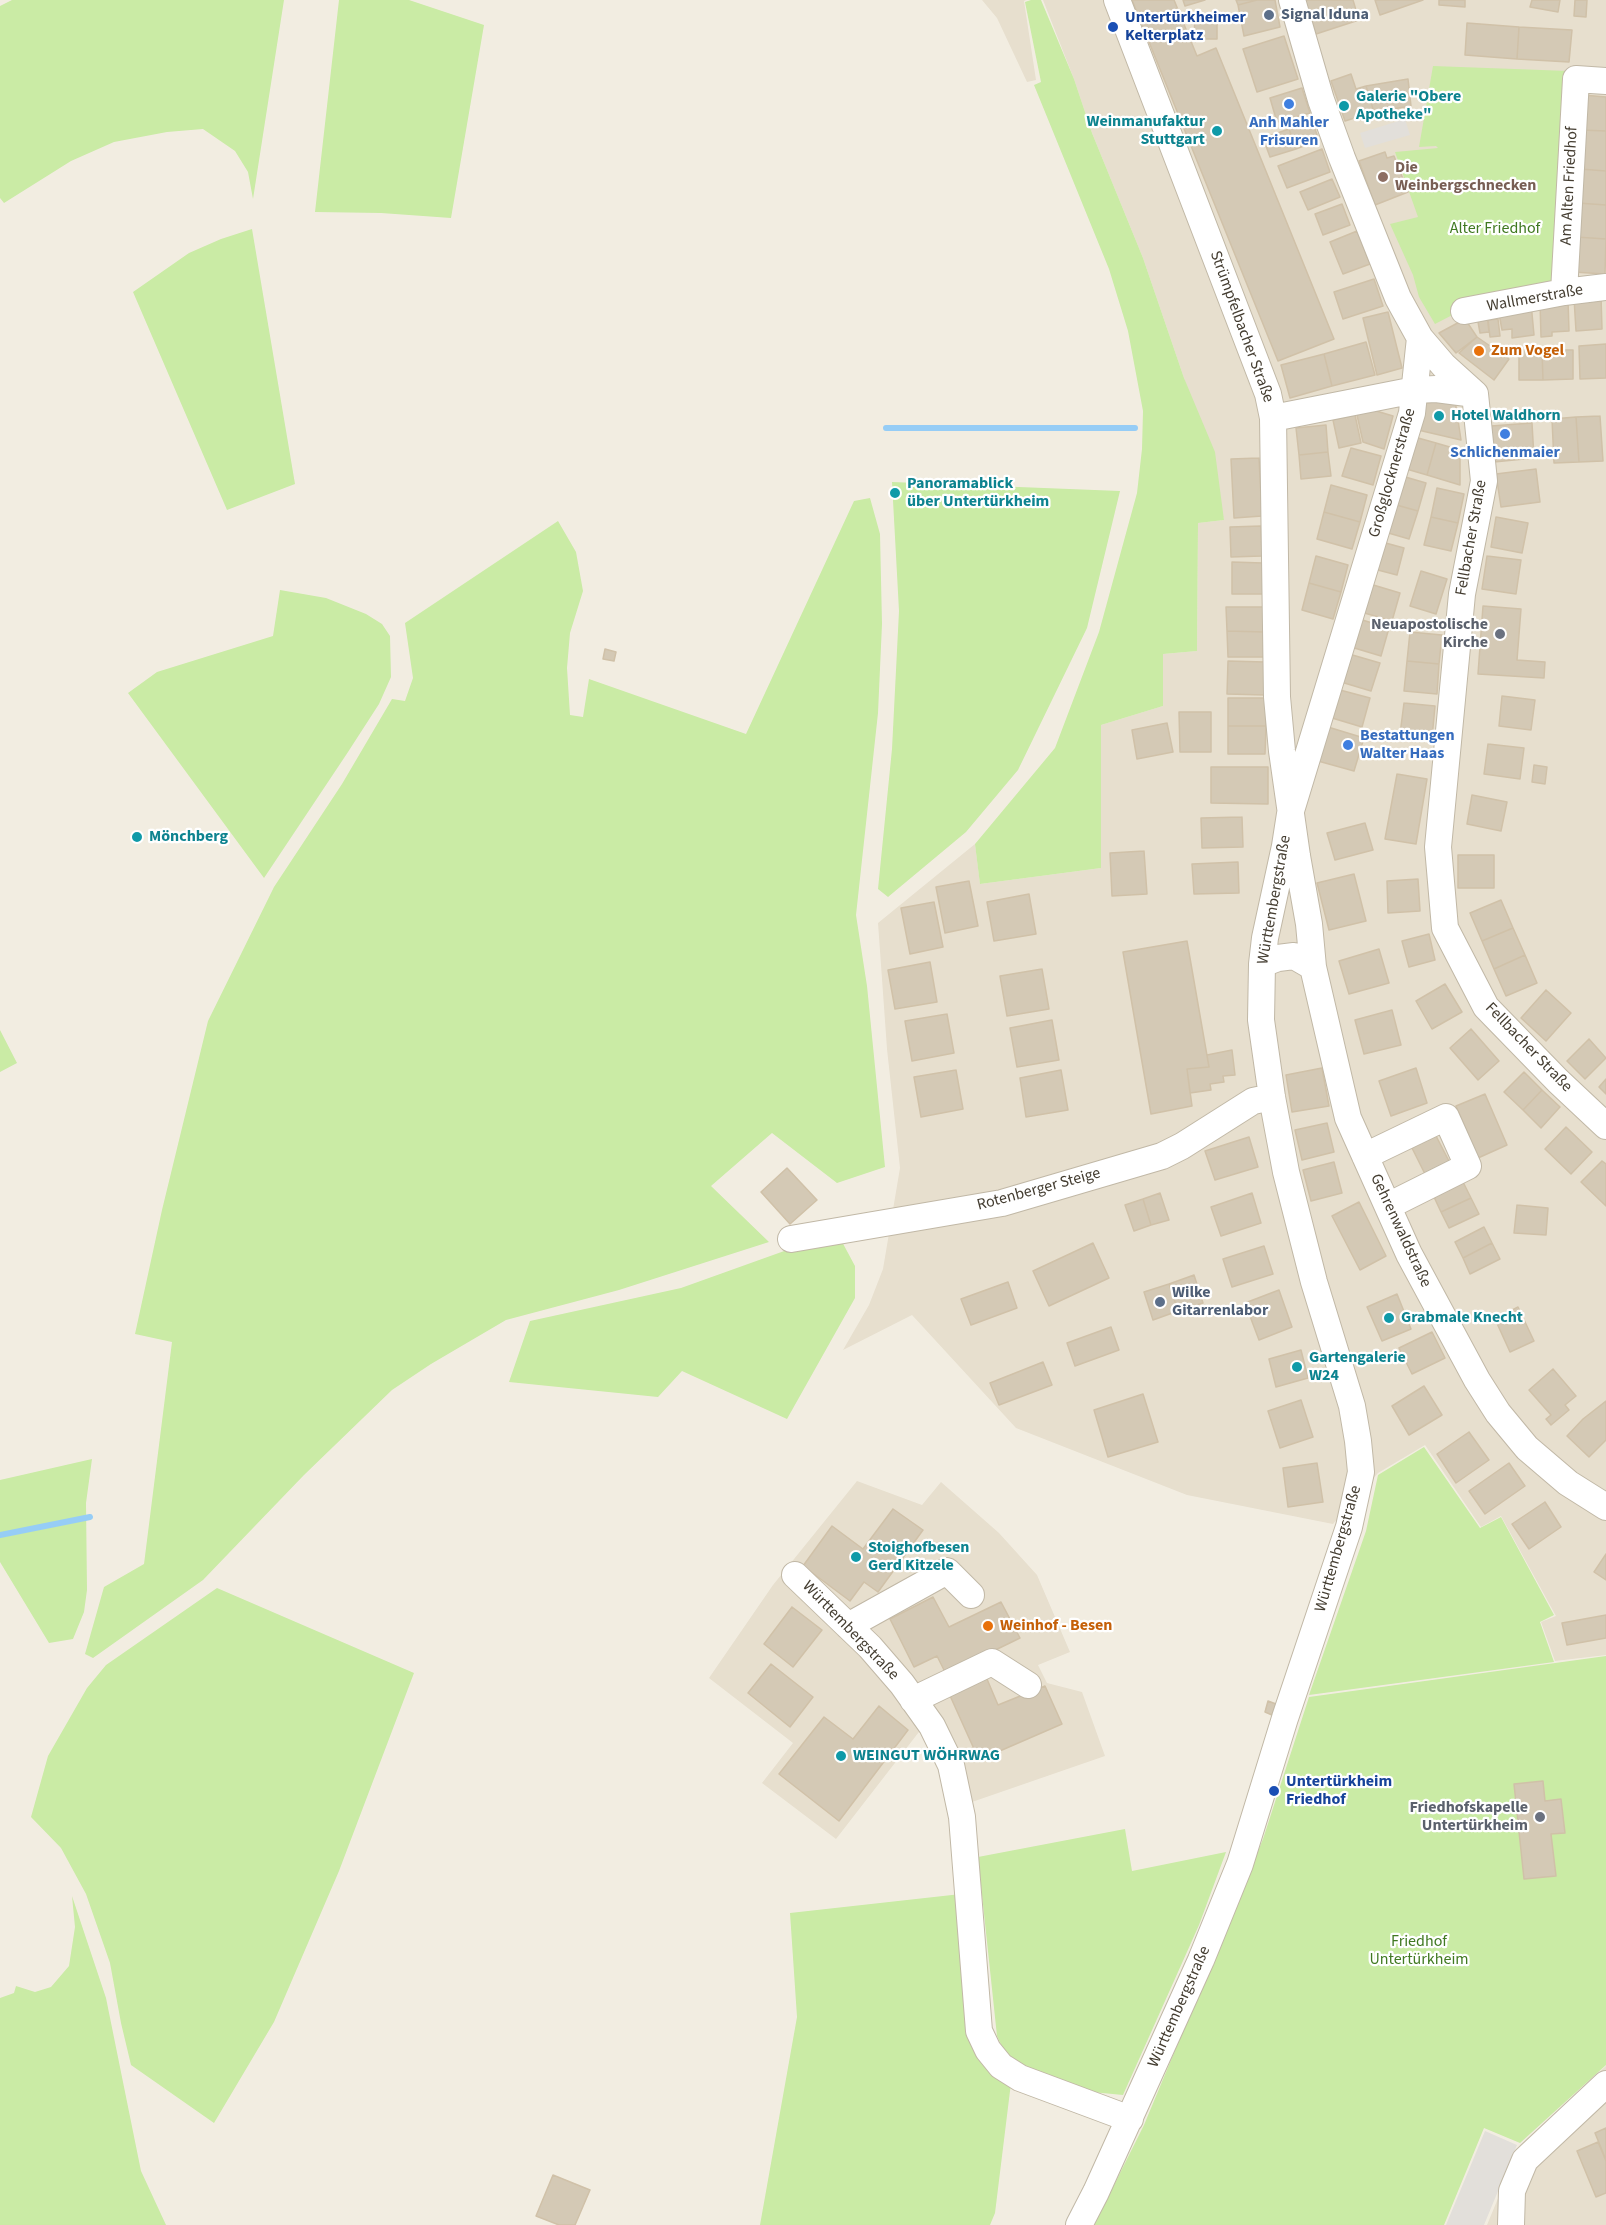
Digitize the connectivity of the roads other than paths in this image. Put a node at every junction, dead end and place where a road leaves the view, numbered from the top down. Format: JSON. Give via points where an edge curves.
{"nodes":[{"id":1,"x":1116,"y":0,"type":"edge"},
{"id":2,"x":1292,"y":0,"type":"edge"},
{"id":3,"x":1606,"y":81,"type":"edge"},
{"id":4,"x":1606,"y":287,"type":"edge"},
{"id":5,"x":1564,"y":292,"type":"junction"},
{"id":6,"x":1464,"y":311,"type":"dead end"},
{"id":7,"x":1420,"y":338,"type":"junction"},
{"id":8,"x":1415,"y":390,"type":"junction"},
{"id":9,"x":1475,"y":394,"type":"junction"},
{"id":10,"x":1273,"y":418,"type":"junction"},
{"id":11,"x":1277,"y":697,"type":"junction"},
{"id":12,"x":1322,"y":713,"type":"junction"},
{"id":13,"x":1290,"y":814,"type":"junction"},
{"id":14,"x":1272,"y":903,"type":"junction"},
{"id":15,"x":1262,"y":964,"type":"junction"},
{"id":16,"x":1313,"y":967,"type":"junction"},
{"id":17,"x":1272,"y":1097,"type":"junction"},
{"id":18,"x":1606,"y":1126,"type":"edge"},
{"id":19,"x":1365,"y":1156,"type":"junction"},
{"id":20,"x":1388,"y":1206,"type":"junction"},
{"id":21,"x":791,"y":1239,"type":"dead end"},
{"id":22,"x":1606,"y":1507,"type":"edge"},
{"id":23,"x":795,"y":1575,"type":"dead end"},
{"id":24,"x":971,"y":1595,"type":"dead end"},
{"id":25,"x":848,"y":1626,"type":"junction"},
{"id":26,"x":1028,"y":1685,"type":"dead end"},
{"id":27,"x":913,"y":1700,"type":"junction"},
{"id":28,"x":1606,"y":2084,"type":"edge"},
{"id":29,"x":1130,"y":2119,"type":"junction"},
{"id":30,"x":1079,"y":2225,"type":"edge"},
{"id":31,"x":1511,"y":2225,"type":"edge"}],
"edges":[{"from":1,"to":10,"type":"street","name":"Strümpfelbacher Straße"},
{"from":2,"to":7,"type":"street","via":[[1342,158],[1398,298]]},
{"from":3,"to":5,"type":"street","name":"Am Alten Friedhof","via":[[1576,79]]},
{"from":4,"to":5,"type":"street","name":"Wallmerstraße"},
{"from":5,"to":6,"type":"street","name":"Wallmerstraße"},
{"from":7,"to":8,"type":"street","name":"Großglocknerstraße"},
{"from":7,"to":9,"type":"street"},
{"from":8,"to":9,"type":"street"},
{"from":8,"to":10,"type":"street"},
{"from":8,"to":12,"type":"street","name":"Großglocknerstraße","via":[[1412,413]]},
{"from":9,"to":18,"type":"street","name":"Fellbacher Straße","via":[[1484,481],[1462,594],[1438,847],[1445,928],[1486,1007]]},
{"from":10,"to":11,"type":"street","name":"Strümpfelbacher Straße"},
{"from":11,"to":12,"type":"street","via":[[1283,710],[1292,716],[1307,719]]},
{"from":11,"to":13,"type":"street","name":"Strümpfelbacher Straße"},
{"from":12,"to":13,"type":"street","name":"Großglocknerstraße"},
{"from":13,"to":14,"type":"street","name":"Württembergstraße"},
{"from":13,"to":16,"type":"street","name":"Gehrenwaldstraße"},
{"from":14,"to":15,"type":"street","name":"Württembergstraße"},
{"from":14,"to":16,"type":"street","name":"Gehrenwaldstraße","via":[[1285,912]]},
{"from":15,"to":16,"type":"street","via":[[1293,956]]},
{"from":15,"to":17,"type":"street","name":"Württembergstraße","via":[[1261,1020]]},
{"from":16,"to":19,"type":"street","name":"Gehrenwaldstraße","via":[[1348,1118]]},
{"from":17,"to":21,"type":"street","name":"Rotenberger Steige","via":[[1253,1101],[1162,1156],[1013,1200]]},
{"from":17,"to":29,"type":"street","name":"Württembergstraße","via":[[1311,1271],[1352,1406],[1361,1472],[1349,1527],[1240,1864],[1220,1918]]},
{"from":19,"to":20,"type":"street","name":"Gehrenwaldstraße"},
{"from":19,"to":20,"type":"street","via":[[1446,1117],[1468,1166]]},
{"from":20,"to":22,"type":"street","name":"Gehrenwaldstraße","via":[[1409,1254],[1498,1413],[1568,1483]]},
{"from":23,"to":25,"type":"street","name":"Württembergstraße"},
{"from":24,"to":25,"type":"street","via":[[947,1571]]},
{"from":25,"to":27,"type":"street","name":"Württembergstraße"},
{"from":26,"to":27,"type":"street","via":[[992,1662]]},
{"from":27,"to":29,"type":"street","name":"Württembergstraße","via":[[932,1726],[951,1765],[962,1817],[979,2031],[988,2050],[1001,2066],[1020,2079]]},
{"from":28,"to":31,"type":"street","via":[[1525,2160],[1512,2190]]},
{"from":29,"to":30,"type":"street","name":"Württembergstraße"}]}
